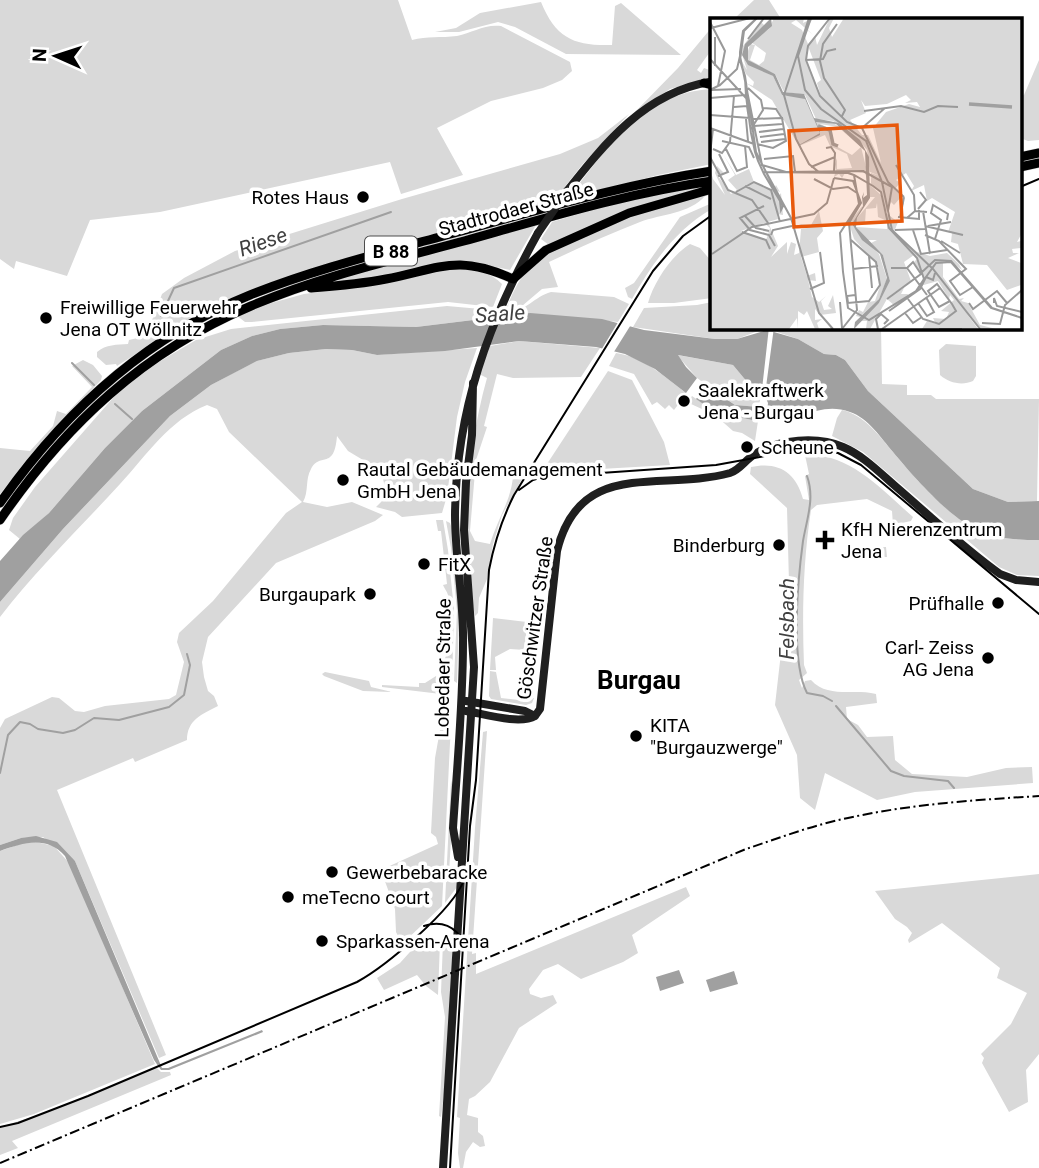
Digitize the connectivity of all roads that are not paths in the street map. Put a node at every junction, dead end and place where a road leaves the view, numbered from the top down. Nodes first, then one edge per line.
1 (709, 83) edge
2 (1039, 153) edge
3 (1021, 157) edge
4 (1039, 163) edge
5 (1021, 167) edge
6 (710, 170) edge
7 (710, 181) edge
8 (710, 190) edge
9 (513, 279) junction
10 (295, 289) junction
11 (473, 383) junction
12 (0, 503) edge
13 (0, 520) edge
14 (1039, 582) edge
15 (461, 701) junction
16 (471, 707) junction
17 (460, 710) junction
18 (461, 871) junction
19 (443, 1168) edge

1 - 9 main road, Lobedaer Straße, bridge
2 - 3 main road
4 - 5 main road
6 - 12 main road, Stadtrodaer Straße / B 88
7 - 10 main road, Stadtrodaer Straße / B 88
8 - 9 main road
9 - 10 main road
9 - 11 main road, Lobedaer Straße
10 - 13 main road, Stadtrodaer Straße / B 88
11 - 15 main road, Lobedaer Straße
11 - 16 main road, Lobedaer Straße
14 - 16 main road, Göschwitzer Straße
15 - 16 main road
15 - 17 main road, Lobedaer Straße
16 - 17 main road
16 - 18 main road, Lobedaer Straße
17 - 18 main road, Lobedaer Straße
18 - 19 main road, Lobedaer Straße

